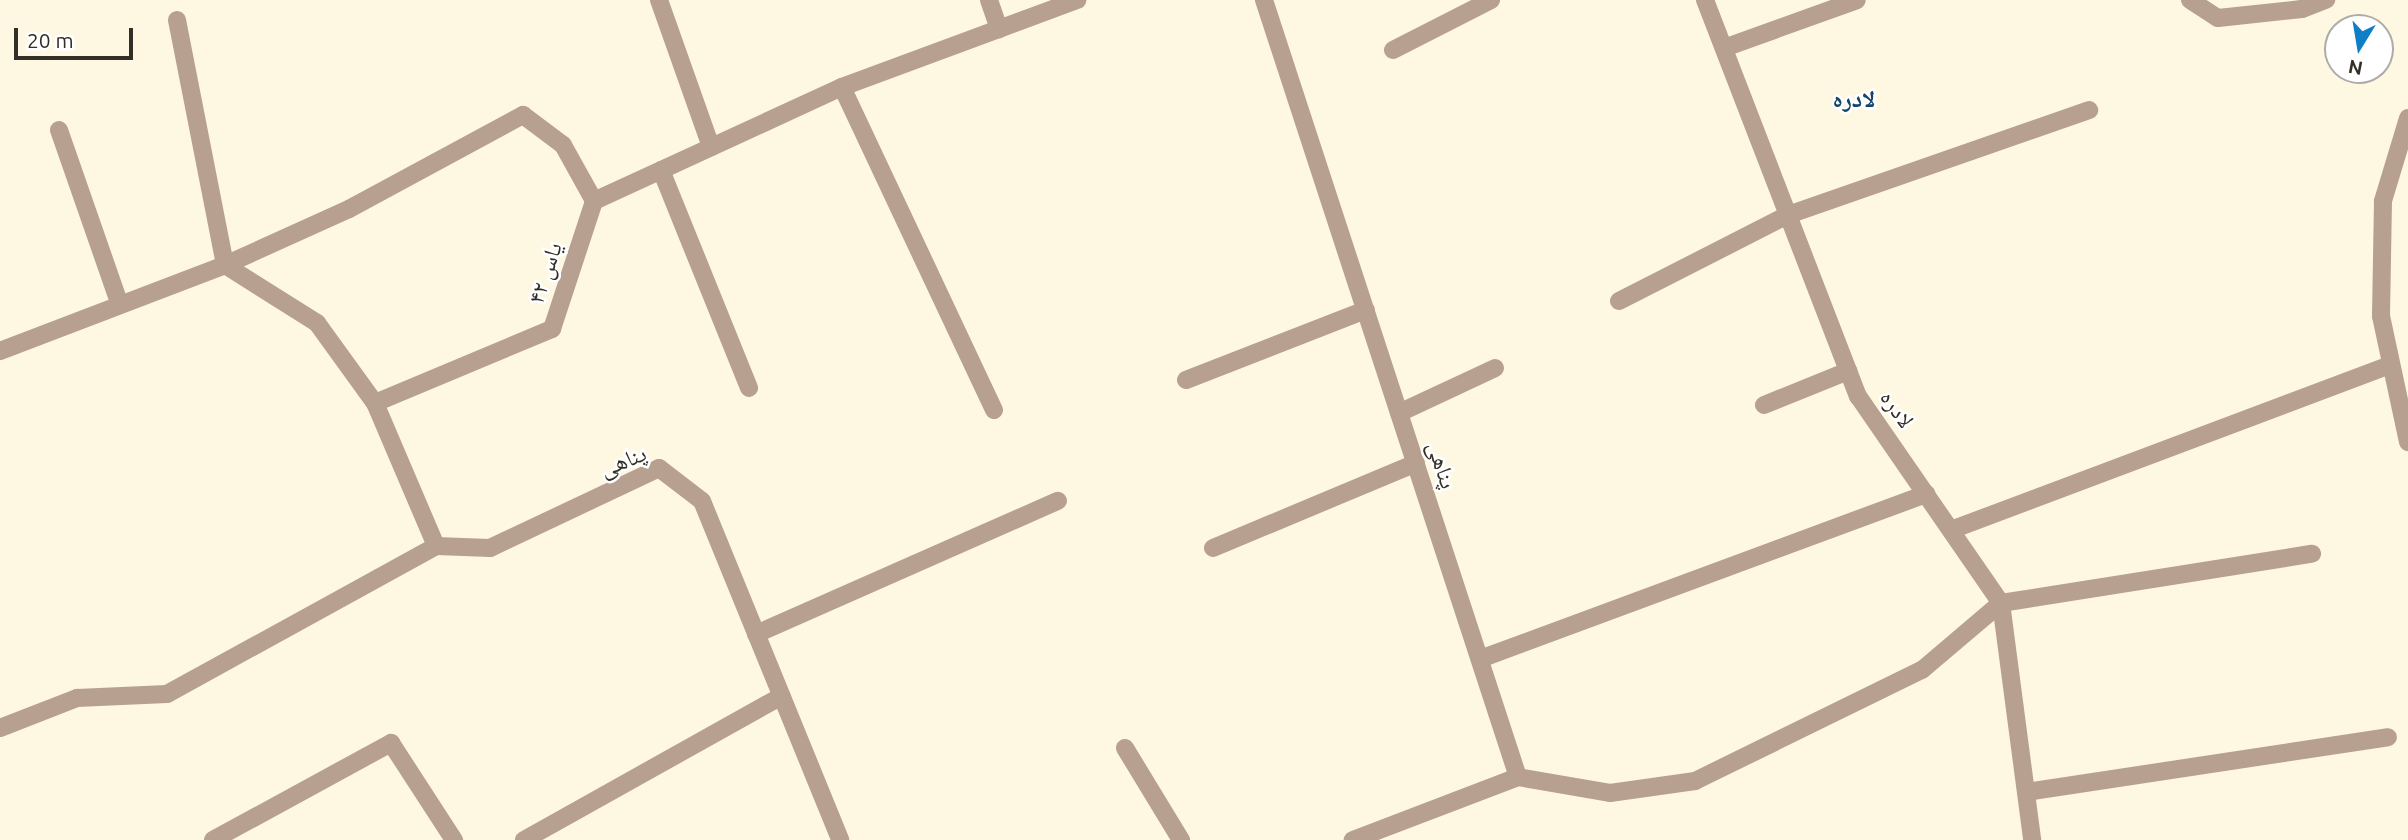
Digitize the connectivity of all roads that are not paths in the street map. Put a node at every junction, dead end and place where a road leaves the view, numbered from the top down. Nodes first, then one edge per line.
1 (659, 0) edge
2 (989, 0) edge
3 (1077, 0) edge
4 (1264, 0) edge
5 (1491, 0) edge
6 (1705, 0) edge
7 (1857, 0) edge
8 (2190, 0) edge
9 (2326, 0) edge
10 (177, 20) dead end
11 (999, 29) junction
12 (1724, 48) junction
13 (1393, 50) dead end
14 (842, 87) junction
15 (2089, 110) dead end
16 (2408, 118) edge
17 (59, 130) dead end
18 (712, 147) junction
19 (661, 170) junction
20 (594, 201) junction
21 (1788, 215) junction
22 (225, 265) junction
23 (1619, 301) dead end
24 (120, 305) junction
25 (1366, 310) junction
26 (0, 351) edge
27 (2391, 365) junction
28 (1495, 368) dead end
29 (1849, 371) junction
30 (1186, 380) dead end
31 (749, 388) dead end
32 (375, 403) junction
33 (1764, 405) dead end
34 (994, 410) dead end
35 (1399, 413) junction
36 (2408, 442) edge
37 (1416, 463) junction
38 (1926, 494) junction
39 (1058, 501) dead end
40 (1951, 530) junction
41 (436, 546) junction
42 (1213, 548) dead end
43 (2312, 554) dead end
44 (2001, 603) junction
45 (756, 634) junction
46 (1480, 659) junction
47 (782, 696) junction
48 (0, 728) edge
49 (2388, 737) dead end
50 (1125, 748) dead end
51 (1518, 777) junction
52 (2026, 792) junction
53 (213, 840) edge
54 (454, 840) edge
55 (524, 840) edge
56 (840, 840) edge
57 (1181, 840) edge
58 (1353, 840) edge
59 (2032, 840) edge

1 - 18 street
2 - 11 street
3 - 11 street
4 - 25 street, پناهی
5 - 13 street
6 - 12 street, لادره
7 - 12 street
8 - 9 street
10 - 22 street
11 - 14 street
12 - 21 street, لادره
14 - 18 street
14 - 34 street
15 - 21 street
16 - 27 street
17 - 24 street
18 - 19 street
19 - 20 street
19 - 31 street
20 - 22 street
20 - 32 street, یاس ۴۲
21 - 23 street
21 - 29 street, لادره
22 - 24 street
22 - 32 street
24 - 26 street
25 - 30 street
25 - 35 street, پناهی
27 - 36 street
27 - 40 street
28 - 35 street
29 - 33 street
29 - 38 street, لادره
32 - 41 street
35 - 37 street, پناهی
37 - 42 street
37 - 46 street, پناهی
38 - 40 street, لادره
38 - 46 street
39 - 45 street
40 - 44 street, لادره
41 - 45 street, پناهی
41 - 48 street
43 - 44 street
44 - 51 street
44 - 52 street, لادره
45 - 47 street, پناهی
46 - 51 street, پناهی
47 - 55 street
47 - 56 street, پناهی
49 - 52 street
50 - 57 street
51 - 58 street
52 - 59 street, لادره
53 - 54 street

